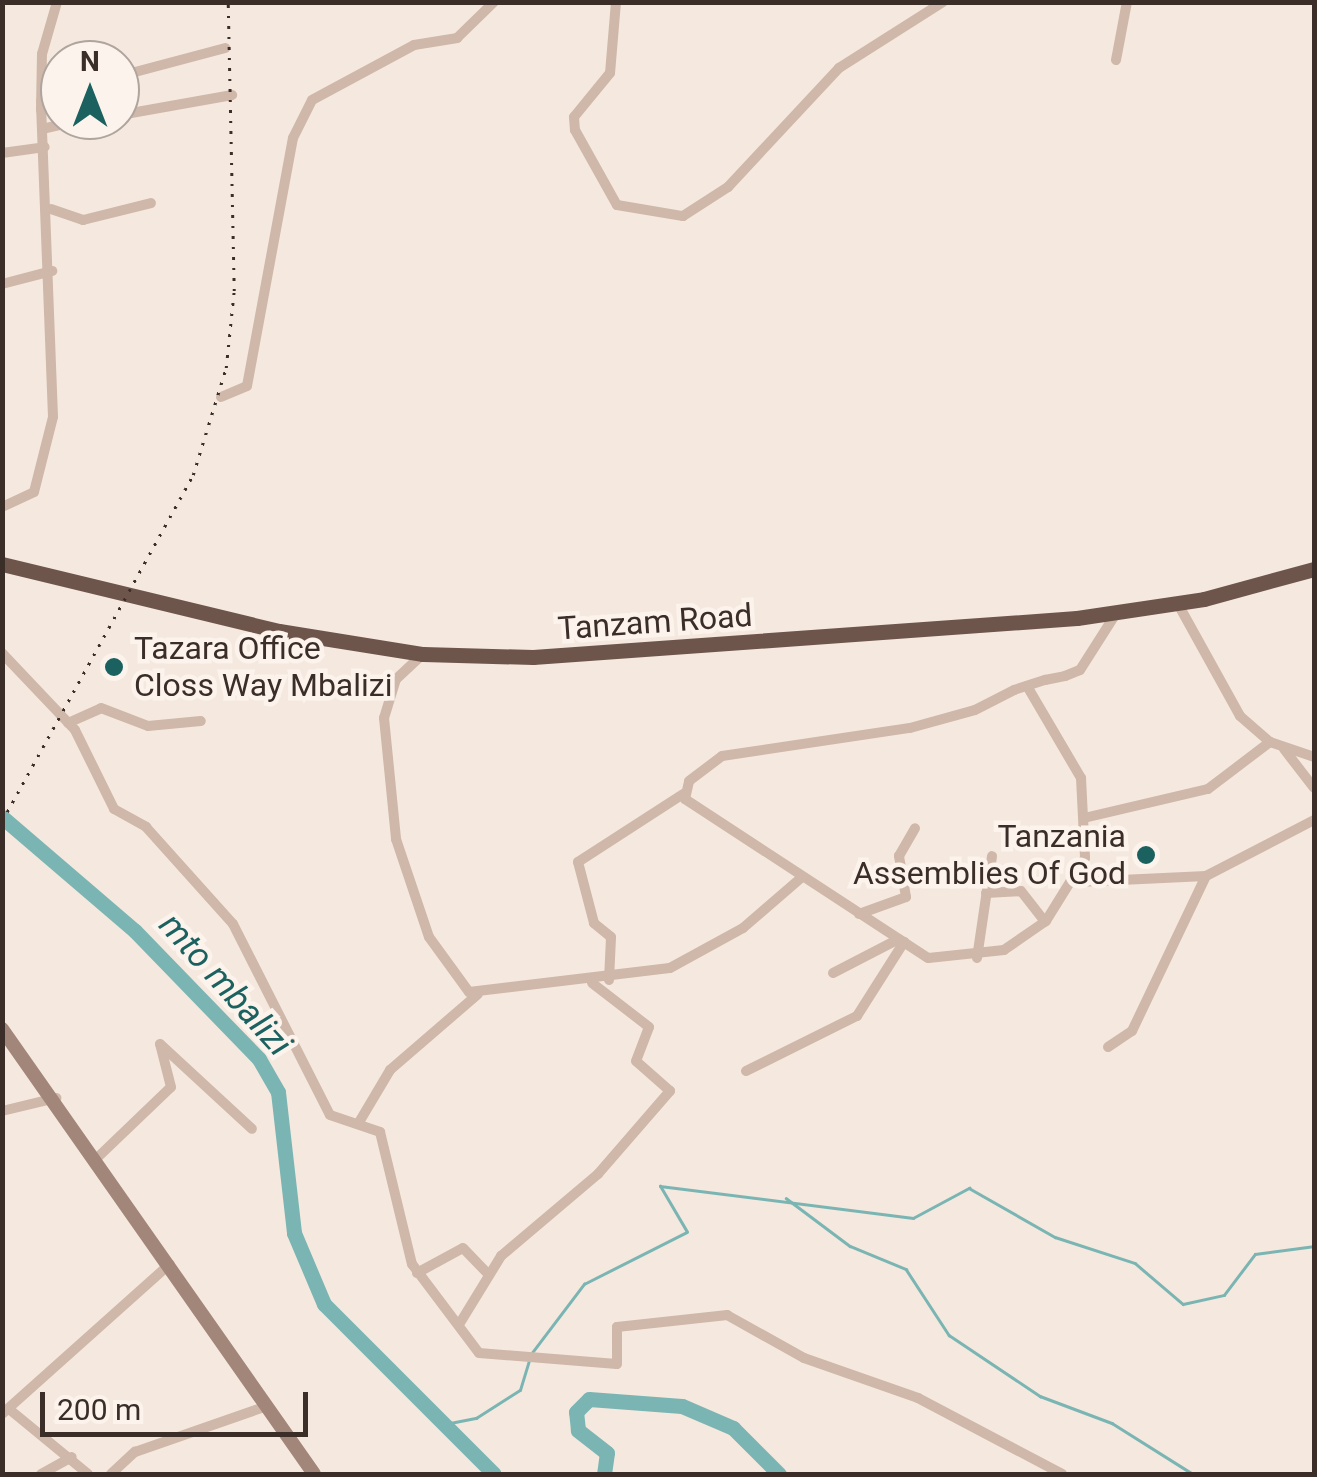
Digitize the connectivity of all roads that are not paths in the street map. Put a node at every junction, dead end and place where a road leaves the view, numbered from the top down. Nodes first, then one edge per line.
1 (57, 2) edge
2 (494, 2) edge
3 (616, 2) edge
4 (944, 2) edge
5 (1127, 2) edge
6 (928, 7) edge
7 (51, 40) edge
8 (226, 48) dead end
9 (1116, 60) dead end
10 (140, 71) edge
11 (232, 95) dead end
12 (140, 111) edge
13 (44, 140) edge
14 (45, 146) junction
15 (2, 152) edge
16 (151, 203) dead end
17 (51, 210) junction
18 (52, 271) junction
19 (2, 284) edge
20 (220, 396) dead end
21 (2, 507) edge
22 (2, 564) edge
23 (1314, 569) edge
24 (1178, 604) junction
25 (1117, 612) junction
26 (2, 653) edge
27 (423, 654) junction
28 (1027, 686) junction
29 (202, 721) dead end
30 (68, 724) junction
31 (1270, 742) junction
32 (1284, 748) junction
33 (1314, 757) edge
34 (1314, 788) edge
35 (684, 794) junction
36 (1084, 818) junction
37 (1314, 820) edge
38 (915, 828) dead end
39 (992, 856) dead end
40 (802, 876) junction
41 (1206, 876) junction
42 (1078, 882) junction
43 (986, 894) junction
44 (858, 914) junction
45 (1045, 922) junction
46 (901, 941) junction
47 (977, 958) junction
48 (833, 973) dead end
49 (609, 980) junction
50 (592, 983) junction
51 (478, 994) junction
52 (2, 1029) edge
53 (1108, 1047) dead end
54 (746, 1071) dead end
55 (56, 1098) junction
56 (2, 1111) edge
57 (358, 1124) junction
58 (252, 1129) dead end
59 (98, 1157) junction
60 (170, 1264) junction
61 (417, 1273) junction
62 (489, 1275) junction
63 (460, 1323) junction
64 (267, 1406) junction
65 (5, 1410) edge
66 (72, 1456) junction
67 (42, 1474) edge
68 (88, 1474) edge
69 (111, 1474) edge
70 (314, 1474) edge
71 (1062, 1474) edge

1 - 7 street
2 - 20 street
3 - 6 street
4 - 6 street
5 - 9 street
8 - 10 street
11 - 12 street
13 - 14 street
14 - 15 street
14 - 17 street
16 - 17 street
17 - 18 street
18 - 19 street
18 - 21 street
22 - 27 highway, Tanzam Road
23 - 24 highway, Tanzam Road
24 - 25 highway, Tanzam Road
24 - 31 street
25 - 27 highway, Tanzam Road
25 - 28 street
26 - 30 street
27 - 51 street
28 - 35 street
28 - 36 street
29 - 30 street
30 - 57 street
31 - 32 street
31 - 36 street
32 - 33 street
32 - 34 street
35 - 40 street
35 - 49 street
36 - 42 street
37 - 41 street
38 - 44 street
39 - 43 street
40 - 44 street
40 - 49 street
41 - 42 street
41 - 53 street
42 - 45 street
43 - 45 street
43 - 47 street
44 - 46 street
45 - 47 street
46 - 47 street
46 - 48 street
46 - 54 street
49 - 50 street
50 - 51 street
50 - 62 street
51 - 57 street
52 - 55 main road
55 - 56 street
55 - 59 main road
57 - 61 street
58 - 59 street
59 - 60 main road
60 - 64 main road
60 - 65 street
61 - 62 street
61 - 63 street
62 - 63 street
63 - 71 street
64 - 69 street
64 - 70 main road
65 - 66 street
66 - 67 street
66 - 68 street

